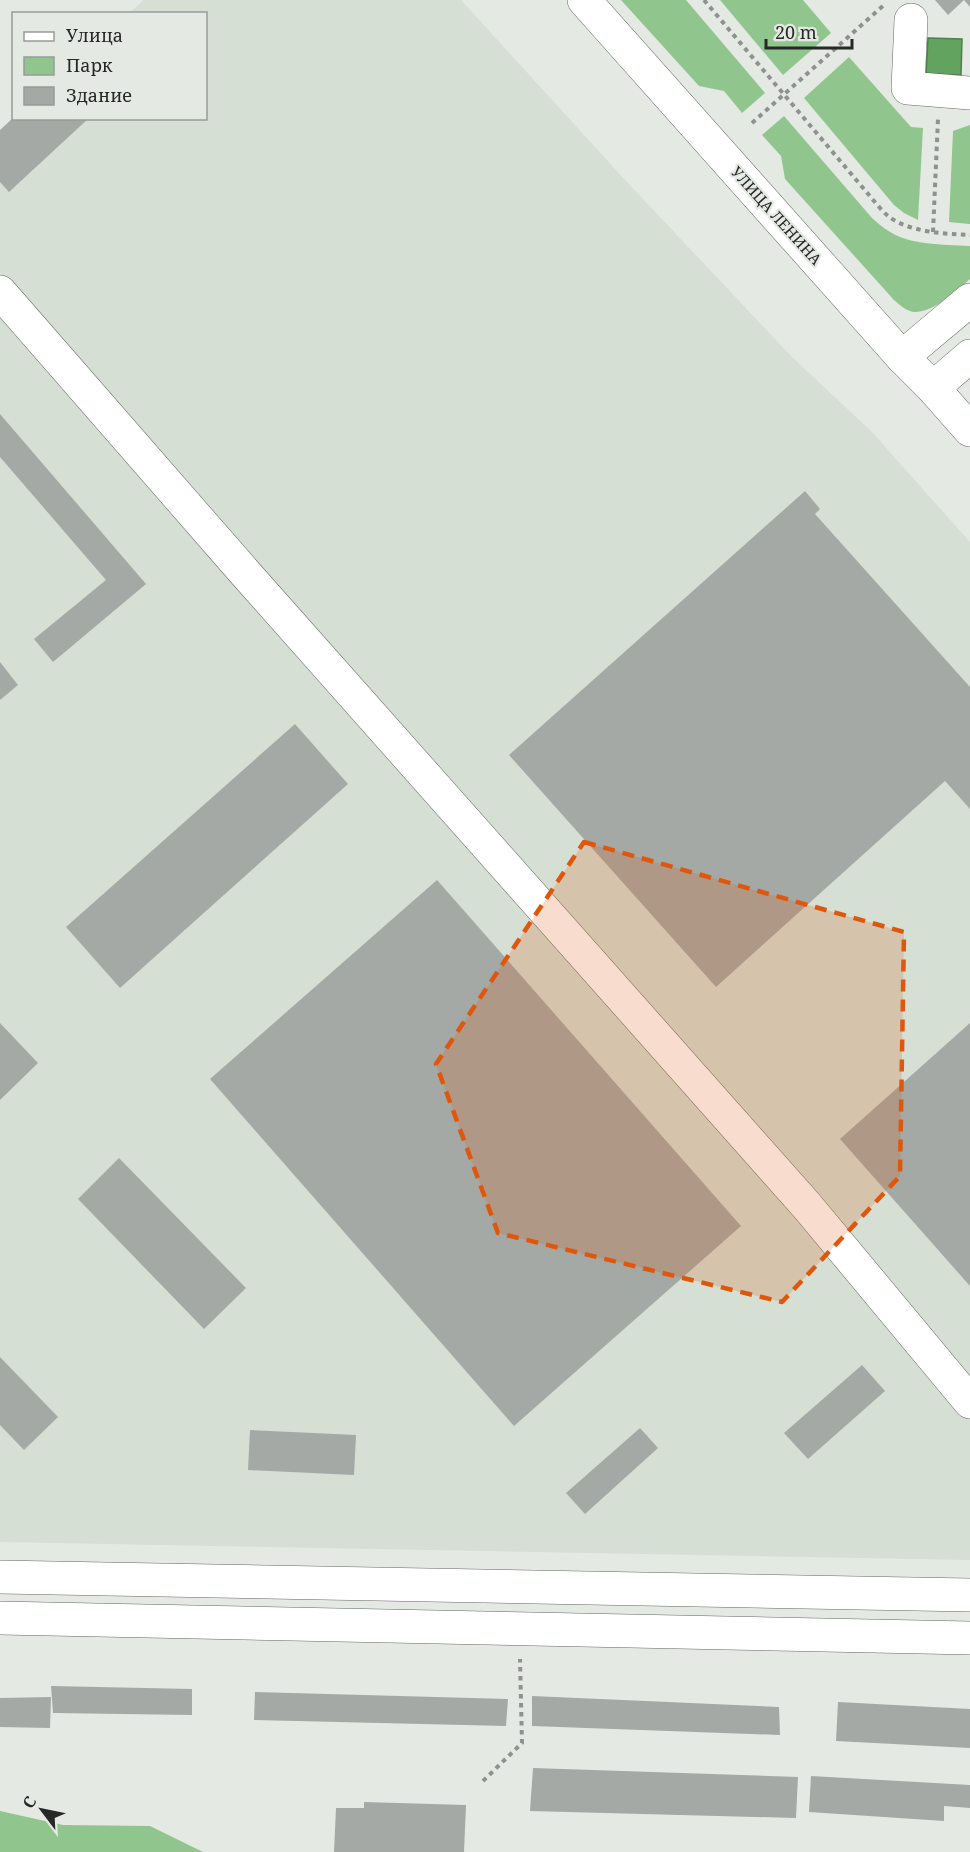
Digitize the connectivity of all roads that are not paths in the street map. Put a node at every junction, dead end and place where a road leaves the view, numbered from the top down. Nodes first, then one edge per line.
1 (584, 0) edge
2 (900, 10) edge
3 (955, 92) edge
4 (0, 292) edge
5 (970, 300) edge
6 (970, 356) edge
7 (902, 357) junction
8 (933, 388) junction
9 (970, 430) edge
10 (970, 1402) edge
11 (0, 1577) edge
12 (970, 1595) edge
13 (0, 1618) edge
14 (970, 1638) edge

1 - 7 street, УЛИЦА ЛЕНИНА
2 - 3 street
4 - 10 street
5 - 7 street
6 - 8 street
7 - 8 street, УЛИЦА ЛЕНИНА
8 - 9 street, УЛИЦА ЛЕНИНА
11 - 12 street
13 - 14 street

